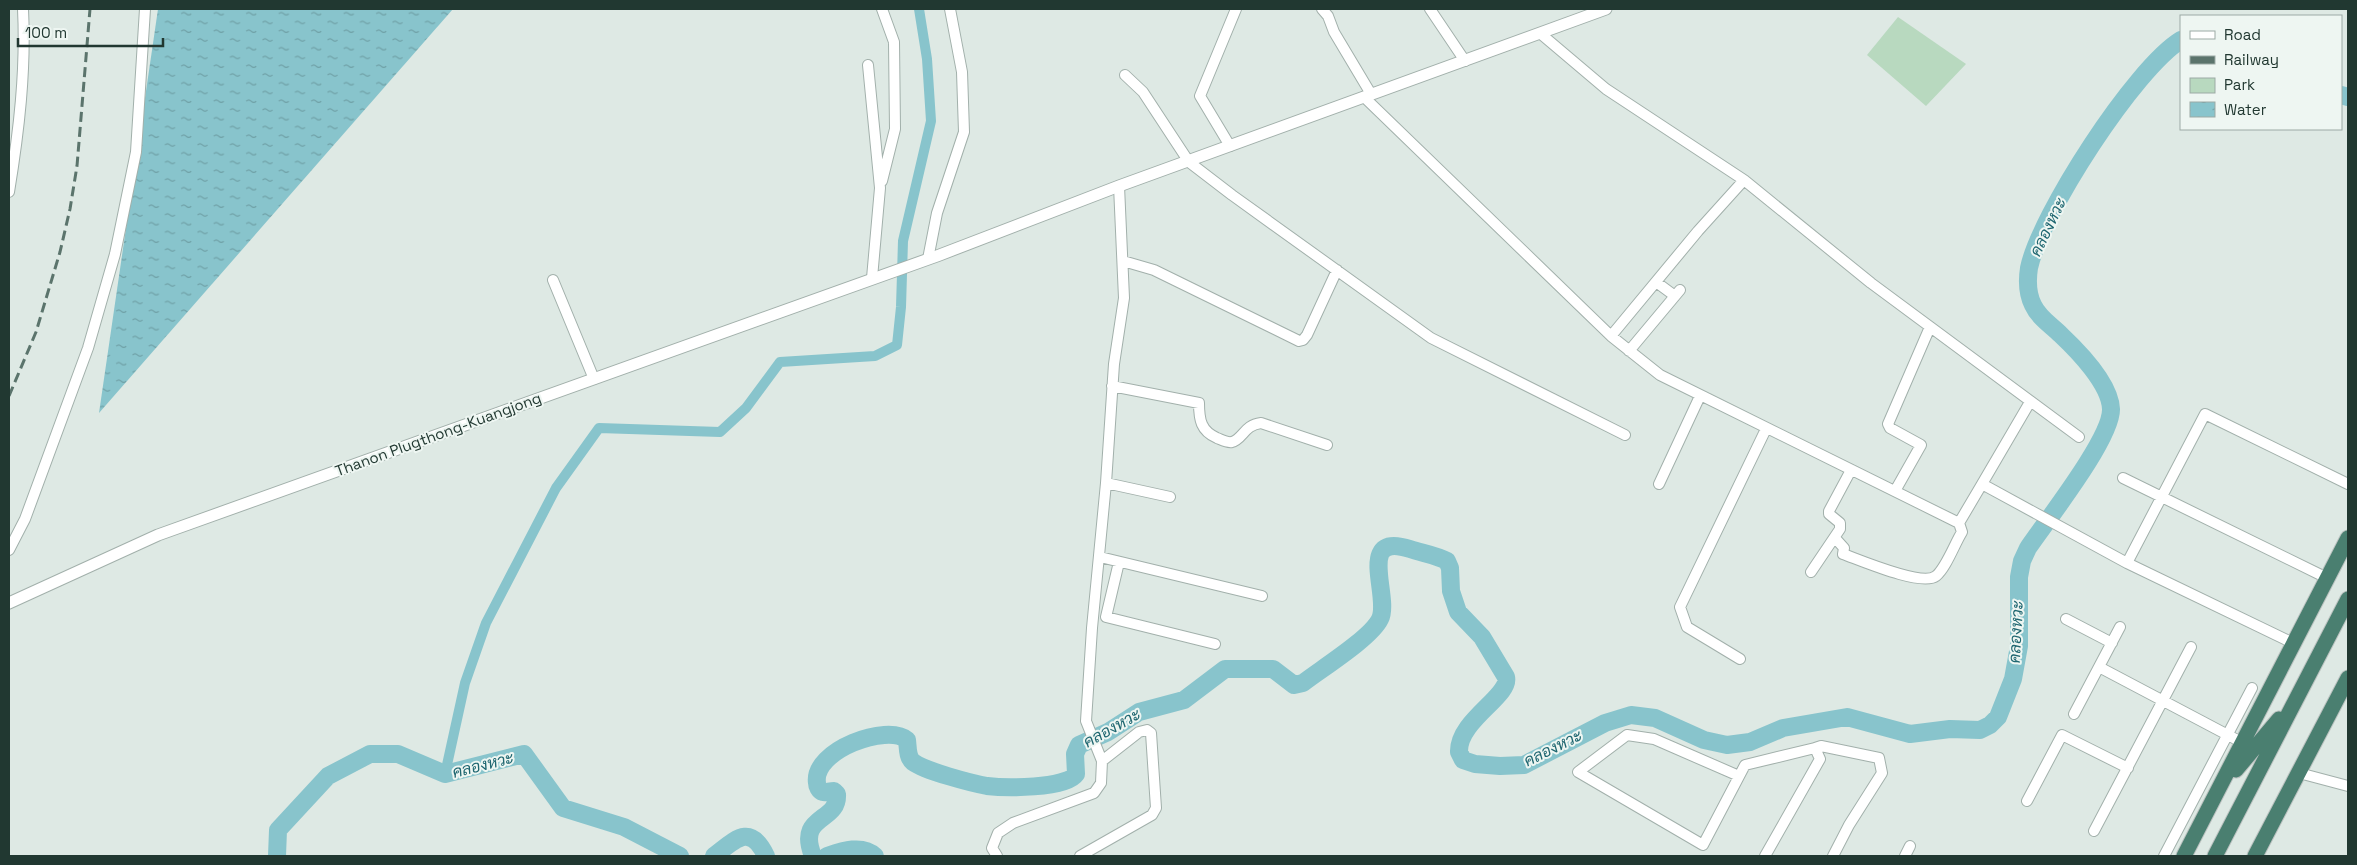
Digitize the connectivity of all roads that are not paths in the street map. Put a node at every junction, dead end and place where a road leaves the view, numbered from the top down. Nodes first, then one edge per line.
1 (23, 9) edge
2 (145, 9) edge
3 (882, 9) edge
4 (950, 9) edge
5 (1236, 9) edge
6 (1322, 9) edge
7 (1430, 9) edge
8 (1602, 10) edge
9 (1541, 34) junction
10 (1465, 61) junction
11 (868, 65) dead end
12 (1125, 75) dead end
13 (1368, 95) junction
14 (1230, 146) junction
15 (1189, 162) junction
16 (1744, 180) junction
17 (1119, 186) junction
18 (880, 188) junction
19 (9, 192) edge
20 (928, 259) junction
21 (1123, 262) junction
22 (1337, 270) junction
23 (872, 278) junction
24 (553, 280) dead end
25 (1656, 282) junction
26 (1930, 327) junction
27 (1611, 336) junction
28 (1629, 351) junction
29 (594, 378) junction
30 (1112, 386) junction
31 (1700, 396) junction
32 (2030, 402) junction
33 (1766, 429) junction
34 (1625, 435) dead end
35 (2079, 436) dead end
36 (1327, 445) dead end
37 (1851, 470) junction
38 (2123, 478) dead end
39 (1106, 483) junction
40 (1659, 484) dead end
41 (1982, 484) junction
42 (2348, 484) edge
43 (1895, 491) junction
44 (1170, 497) dead end
45 (2160, 498) junction
46 (1960, 524) junction
47 (1835, 538) junction
48 (2348, 538) edge
49 (9, 550) edge
50 (1100, 557) junction
51 (1119, 562) junction
52 (2127, 563) junction
53 (1811, 572) dead end
54 (2327, 578) junction
55 (1262, 596) dead end
56 (2348, 599) edge
57 (9, 603) edge
58 (2066, 620) dead end
59 (2120, 627) dead end
60 (2112, 643) junction
61 (2294, 643) junction
62 (1215, 644) dead end
63 (2191, 647) dead end
64 (1740, 659) dead end
65 (2099, 667) junction
66 (2348, 678) edge
67 (2252, 688) dead end
68 (2297, 698) junction
69 (2163, 702) junction
70 (2074, 714) dead end
71 (2228, 735) junction
72 (2243, 743) junction
73 (1815, 748) junction
74 (1101, 759) junction
75 (2128, 768) junction
76 (2299, 773) junction
77 (1739, 776) junction
78 (2348, 786) edge
79 (2220, 788) junction
80 (2027, 801) dead end
81 (2094, 831) dead end
82 (1910, 846) dead end
83 (997, 856) edge
84 (1080, 856) edge
85 (1765, 856) edge
86 (1833, 856) edge
87 (1905, 856) edge
88 (2164, 856) edge
89 (2184, 856) edge
90 (2215, 856) edge
91 (2255, 856) edge

1 - 19 street
2 - 49 street
3 - 18 street
4 - 20 street
5 - 14 street
6 - 13 street
7 - 10 street
8 - 9 street, Thanon Plugthong-Kuangjong
9 - 10 street, Thanon Plugthong-Kuangjong
9 - 16 street
10 - 13 street, Thanon Plugthong-Kuangjong
11 - 18 street
12 - 15 street
13 - 14 street, Thanon Plugthong-Kuangjong
13 - 27 street
14 - 15 street, Thanon Plugthong-Kuangjong
15 - 17 street, Thanon Plugthong-Kuangjong
15 - 22 street
16 - 25 street
16 - 26 street
17 - 20 street, Thanon Plugthong-Kuangjong
17 - 21 street
18 - 23 street
20 - 23 street, Thanon Plugthong-Kuangjong
21 - 22 street
21 - 30 street
22 - 34 street
23 - 29 street, Thanon Plugthong-Kuangjong
24 - 29 street
25 - 27 street
25 - 28 street
26 - 32 street
26 - 43 street
27 - 28 street
28 - 31 street
29 - 57 street, Thanon Plugthong-Kuangjong
30 - 36 street
30 - 39 street
31 - 33 street
31 - 40 street
32 - 35 street
32 - 41 street
33 - 37 street
33 - 64 street
37 - 43 street
37 - 47 street
38 - 45 street
39 - 44 street
39 - 50 street
41 - 46 street
41 - 52 street
42 - 45 street
43 - 46 street
45 - 52 street
45 - 54 street
46 - 47 street
47 - 53 street
48 - 54 highway
50 - 51 street
50 - 74 street
51 - 55 street
51 - 62 street
52 - 61 street
54 - 61 highway
56 - 68 highway
58 - 60 street
59 - 60 street
60 - 65 street
61 - 72 highway
63 - 69 street
65 - 69 street
65 - 70 street
66 - 76 highway
67 - 71 street
68 - 79 highway
68 - 90 highway
69 - 71 street
69 - 75 street
71 - 72 street
71 - 88 street
72 - 79 highway
73 - 77 street
73 - 85 street
73 - 86 street
74 - 83 street
74 - 84 street
75 - 80 street
75 - 81 street
76 - 78 street
76 - 91 highway
77 - 77 street
79 - 89 highway
82 - 87 street

